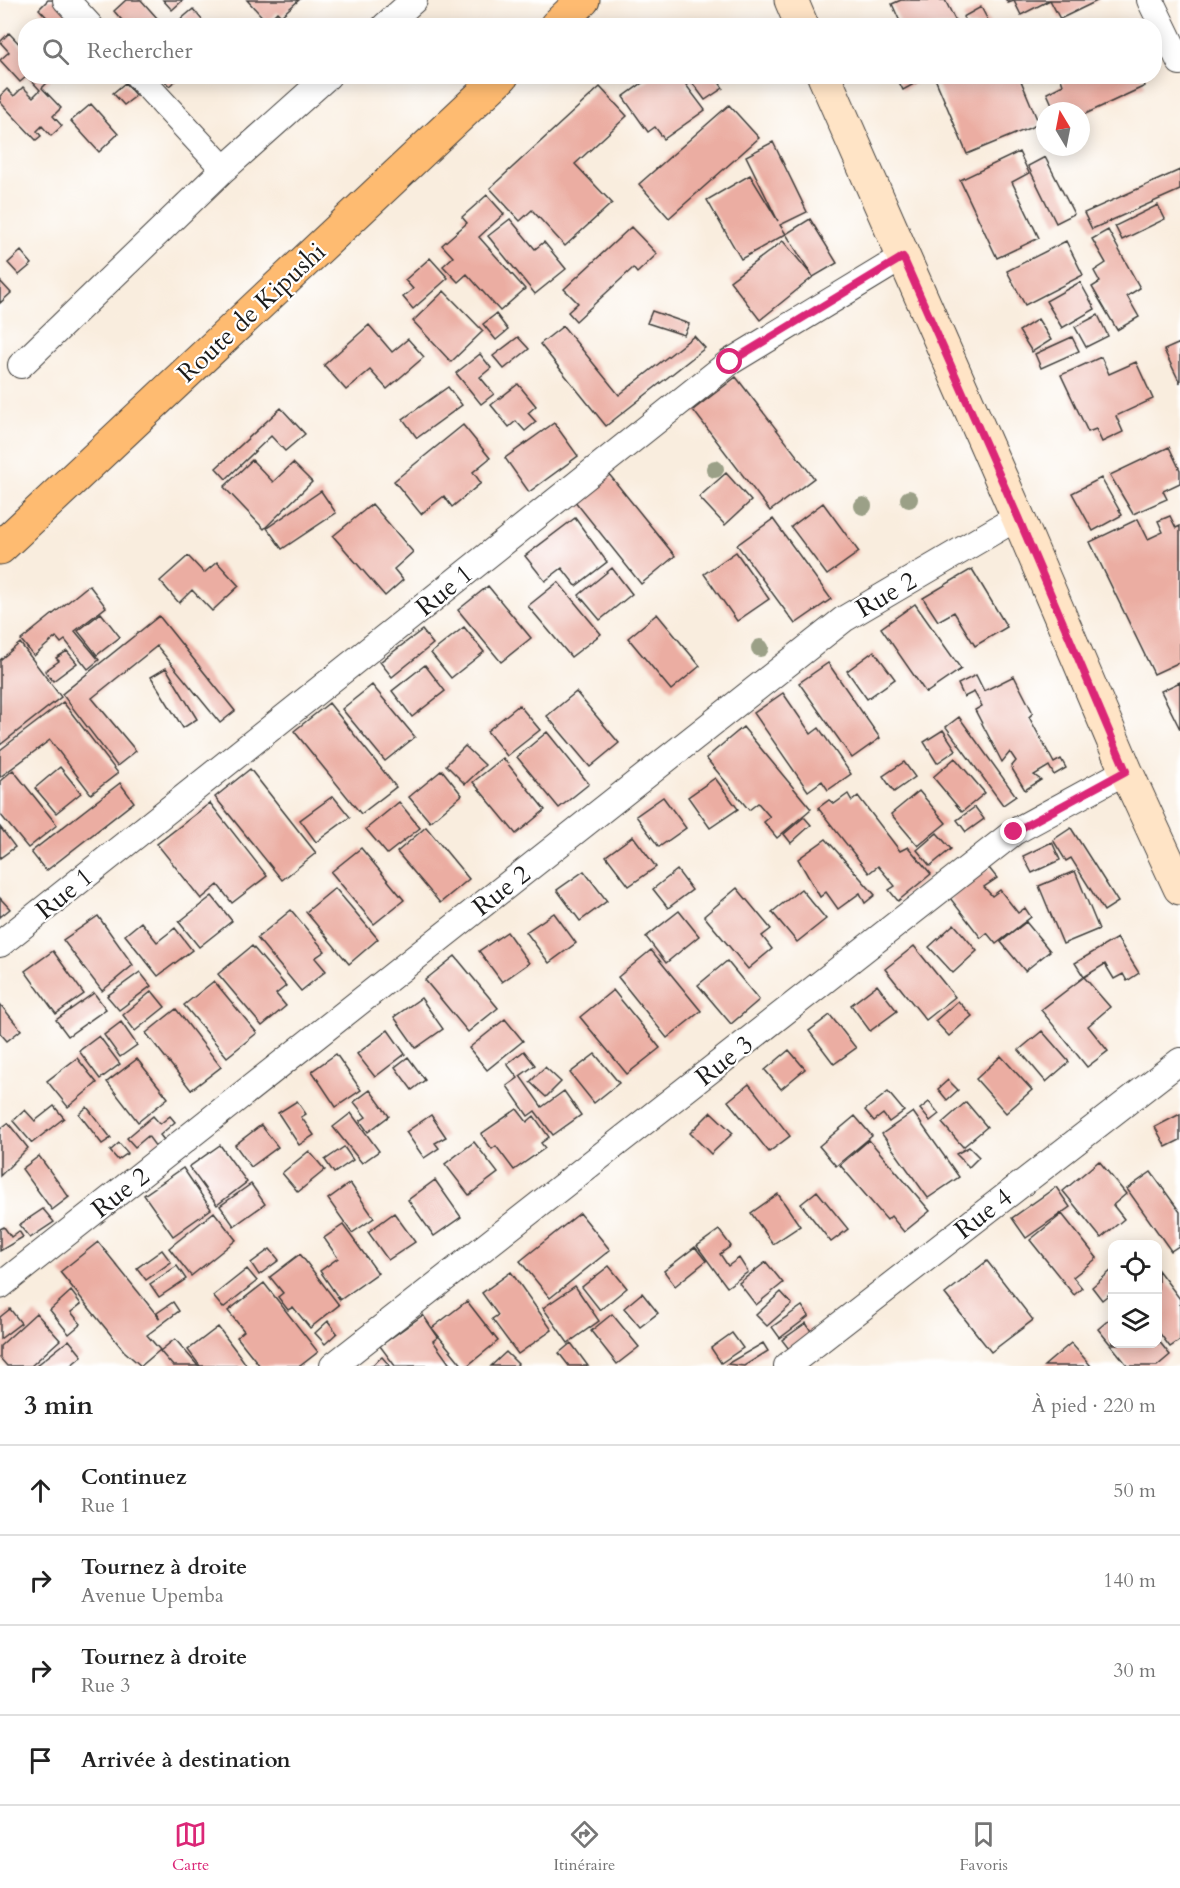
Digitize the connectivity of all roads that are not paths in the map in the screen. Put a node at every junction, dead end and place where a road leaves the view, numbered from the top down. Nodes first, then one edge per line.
1 (66, 0) edge
2 (414, 0) edge
3 (583, 0) edge
4 (791, 0) edge
5 (1150, 0) edge
6 (83, 18) edge
7 (394, 18) edge
8 (564, 18) edge
9 (799, 18) edge
10 (1159, 18) edge
11 (1162, 25) edge
12 (1180, 62) edge
13 (145, 84) edge
14 (319, 84) edge
15 (493, 84) edge
16 (827, 84) edge
17 (224, 170) junction
18 (903, 257) junction
19 (21, 365) dead end
20 (1018, 517) junction
21 (0, 548) edge
22 (1126, 771) junction
23 (1180, 888) edge
24 (0, 944) edge
25 (1180, 1061) edge
26 (0, 1286) edge
27 (333, 1366) edge
28 (787, 1366) edge

1 - 6 street
2 - 7 street
3 - 8 highway
4 - 9 street
5 - 10 street
11 - 12 street
13 - 17 street
14 - 17 street
15 - 21 highway, Route de Kipushi
16 - 18 street
17 - 19 street
18 - 20 street
18 - 24 street, Rue 1
20 - 22 street
20 - 26 street, Rue 2
22 - 23 street
22 - 27 street, Rue 3
25 - 28 street, Rue 4

